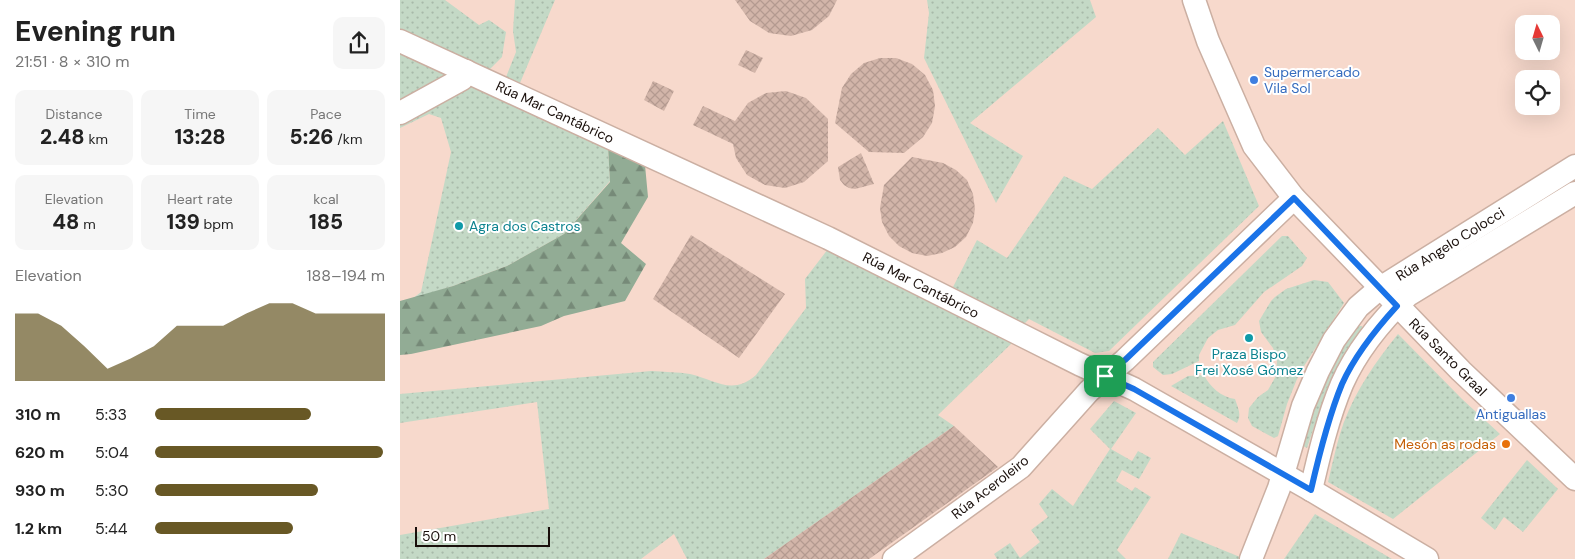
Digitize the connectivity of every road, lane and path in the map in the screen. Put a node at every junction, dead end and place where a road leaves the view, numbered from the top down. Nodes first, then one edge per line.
1 (1194, 0) edge
2 (400, 41) edge
3 (466, 71) junction
4 (400, 113) edge
5 (1575, 166) edge
6 (1575, 193) edge
7 (1294, 198) junction
8 (1380, 288) junction
9 (1397, 306) junction
10 (1105, 376) junction
11 (1283, 475) junction
12 (1575, 479) edge
13 (1311, 490) junction
14 (894, 559) edge
15 (1251, 559) edge
16 (1427, 559) edge

1 - 7 street, Rúa Santo Graal
2 - 3 street, Rúa Mar Cantábrico
3 - 4 street
3 - 10 street, Rúa Mar Cantábrico
5 - 8 street, Rúa Angelo Colocci
6 - 9 street, Rúa Angelo Colocci
7 - 8 street, Rúa Santo Graal
7 - 10 street, Rúa Aceroleiro
8 - 9 street, Rúa Santo Graal
8 - 11 street, Rúa Angelo Colocci
9 - 12 street, Rúa Santo Graal
9 - 13 street, Rúa Angelo Colocci
10 - 11 street, Rúa Mar Cantábrico
10 - 14 street, Rúa Aceroleiro
11 - 13 street, Rúa Mar Cantábrico
11 - 15 street, Rúa Angelo Colocci
13 - 16 street, Rúa Mar Cantábrico

